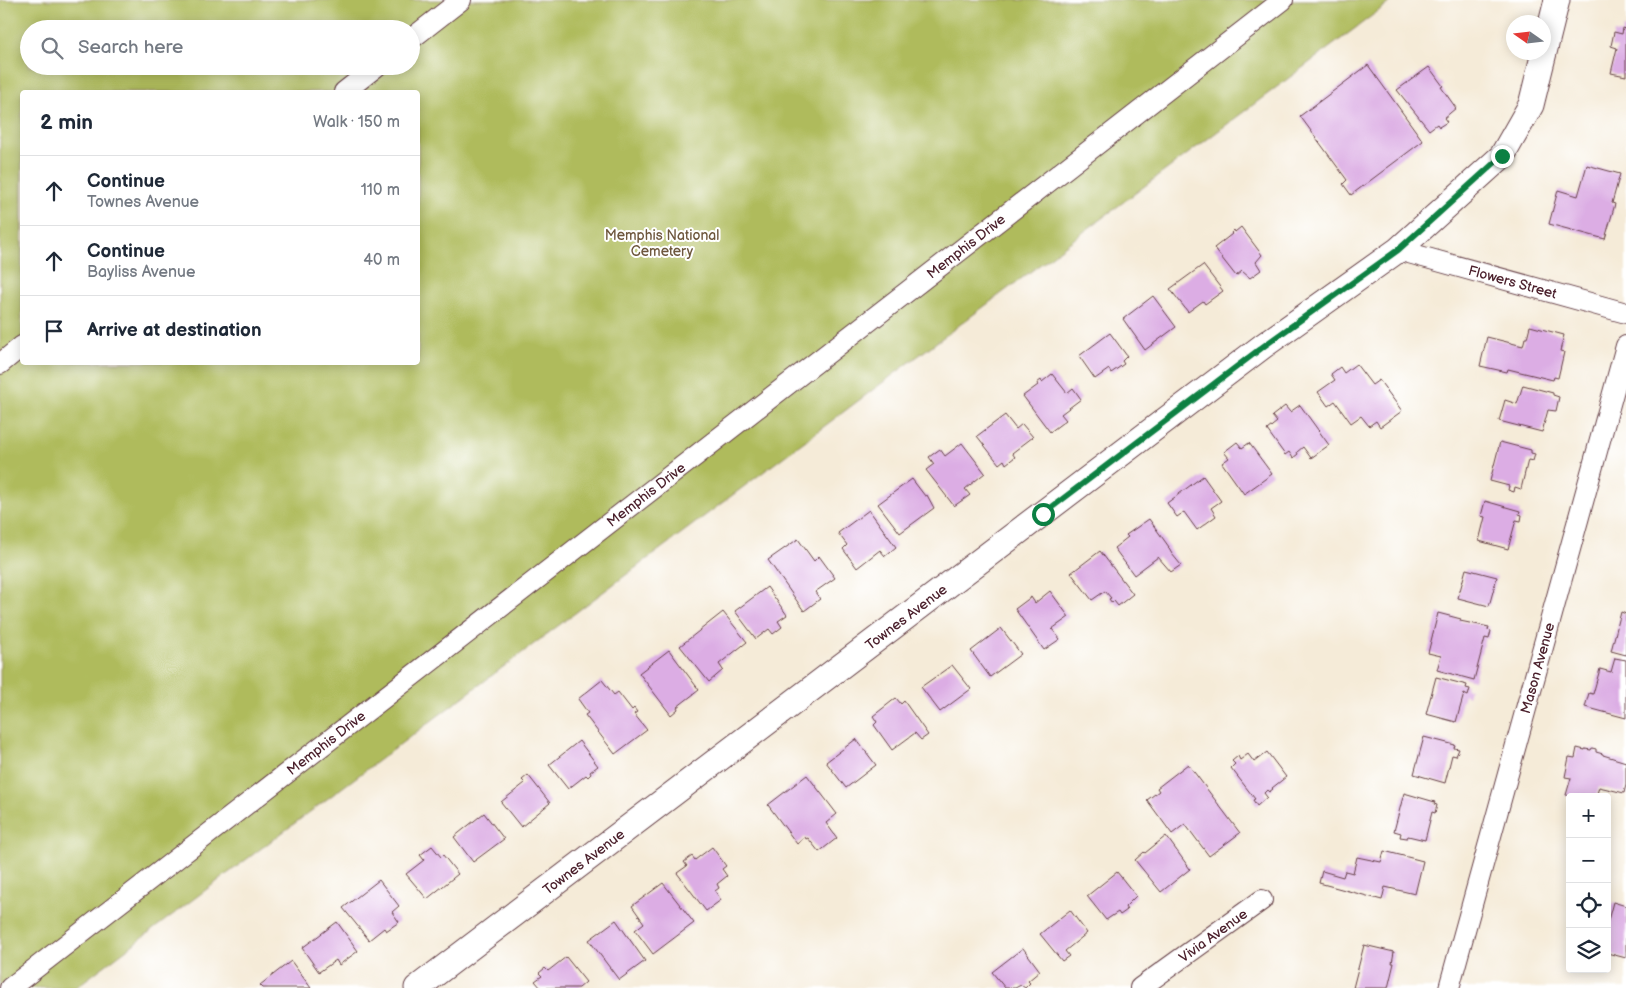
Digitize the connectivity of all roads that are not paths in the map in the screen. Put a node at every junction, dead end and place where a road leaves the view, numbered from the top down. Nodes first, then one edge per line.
1 (461, 0) edge
2 (1283, 0) edge
3 (1557, 0) edge
4 (420, 32) edge
5 (366, 75) edge
6 (347, 90) edge
7 (1398, 250) junction
8 (1626, 313) edge
9 (1626, 346) edge
10 (20, 348) edge
11 (0, 364) edge
12 (1262, 900) dead end
13 (427, 985) edge
14 (10, 988) edge
15 (1140, 988) edge
16 (1449, 988) edge

1 - 4 street
2 - 14 street, Memphis Drive
3 - 7 street, Townes Avenue
5 - 6 street
7 - 8 street, Flowers Street
7 - 13 street, Townes Avenue
9 - 16 street, Mason Avenue
10 - 11 street
12 - 15 street, Vivia Avenue

